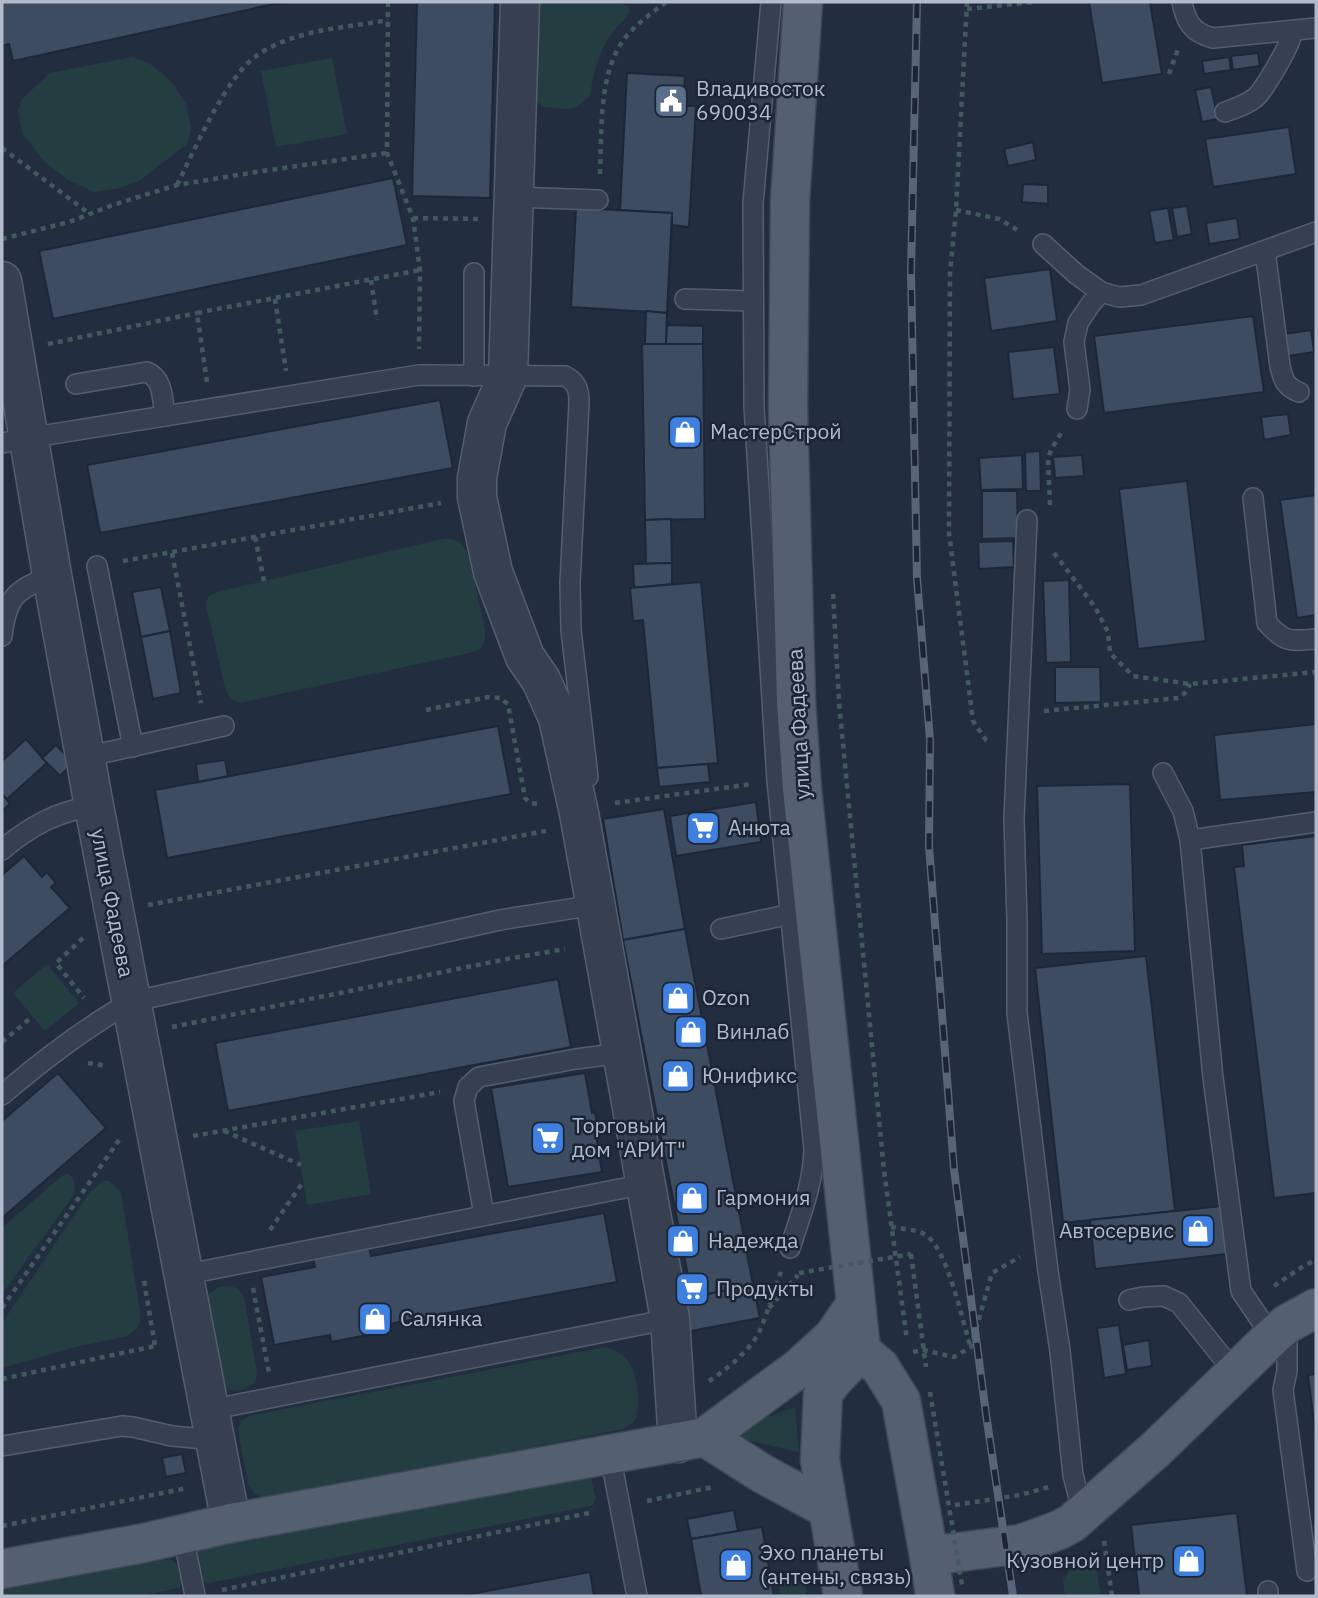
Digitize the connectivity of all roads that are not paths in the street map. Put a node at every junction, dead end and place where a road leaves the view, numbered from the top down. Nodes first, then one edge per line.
1 (520, 2) edge
2 (771, 2) edge
3 (803, 2) edge
4 (1182, 2) edge
5 (1316, 28) edge
6 (1292, 32) junction
7 (1225, 112) dead end
8 (598, 200) road end
9 (513, 208) junction
10 (1316, 232) edge
11 (1043, 244) road end
12 (1265, 251) junction
13 (474, 273) dead end
14 (2, 281) edge
15 (1101, 292) junction
16 (685, 299) dead end
17 (753, 301) junction
18 (491, 376) junction
19 (76, 384) dead end
20 (1299, 392) dead end
21 (1077, 409) road end
22 (165, 416) junction
23 (15, 440) edge
24 (1253, 498) dead end
25 (1027, 520) dead end
26 (97, 566) road end
27 (52, 575) junction
28 (2, 636) edge
29 (1316, 639) edge
30 (215, 728) road end
31 (133, 747) junction
32 (85, 757) junction
33 (1163, 773) dead end
34 (94, 806) junction
35 (582, 813) junction
36 (1316, 822) edge
37 (1190, 840) junction
38 (2, 850) edge
39 (595, 905) junction
40 (791, 914) junction
41 (722, 929) dead end
42 (128, 1031) junction
43 (622, 1053) junction
44 (2, 1095) edge
45 (645, 1184) junction
46 (484, 1215) junction
47 (790, 1248) road end
48 (183, 1275) junction
49 (1129, 1300) dead end
50 (855, 1305) junction
51 (670, 1320) junction
52 (1292, 1323) edge
53 (861, 1351) junction
54 (1235, 1373) junction
55 (212, 1425) junction
56 (692, 1440) junction
57 (2, 1446) edge
58 (610, 1454) junction
59 (828, 1509) junction
60 (231, 1523) junction
61 (1093, 1526) junction
62 (183, 1535) junction
63 (929, 1556) junction
64 (2, 1569) edge
65 (1307, 1571) dead end
66 (948, 1591) edge
67 (195, 1596) edge
68 (637, 1596) edge
69 (843, 1596) edge

1 - 9 street
2 - 17 lane
3 - 50 main road, улица Фадеева
4 - 6 lane
5 - 6 lane
6 - 7 lane
8 - 9 lane
9 - 18 street
10 - 12 lane
11 - 15 lane
12 - 15 lane
12 - 20 lane
13 - 18 lane
14 - 23 street, улица Фадеева
15 - 21 lane
16 - 17 lane
17 - 40 lane
18 - 22 lane
18 - 35 street
18 - 35 lane
19 - 22 lane
22 - 23 lane
23 - 27 street, улица Фадеева
24 - 29 lane
25 - 61 lane
26 - 31 lane
27 - 28 lane
27 - 32 street, улица Фадеева
30 - 31 lane
31 - 32 lane
32 - 34 street, улица Фадеева
33 - 37 lane
34 - 38 lane
34 - 42 street, улица Фадеева
35 - 39 street
36 - 37 lane
37 - 52 lane
39 - 42 lane
39 - 43 street
40 - 41 lane
40 - 47 lane
42 - 44 lane
42 - 48 street, улица Фадеева
43 - 45 street
43 - 46 lane
45 - 46 lane
45 - 51 street
46 - 48 lane
48 - 55 street, улица Фадеева
49 - 54 lane
50 - 53 main road, улица Фадеева
50 - 56 main road
51 - 55 lane
51 - 56 street
52 - 54 main road
52 - 65 lane
53 - 59 main road
53 - 63 main road
54 - 61 main road
55 - 57 lane
55 - 60 street, улица Фадеева
56 - 58 main road
56 - 59 main road
58 - 60 main road
58 - 68 lane
59 - 69 main road
60 - 62 main road
61 - 63 main road
62 - 64 main road
62 - 67 lane
63 - 66 main road

